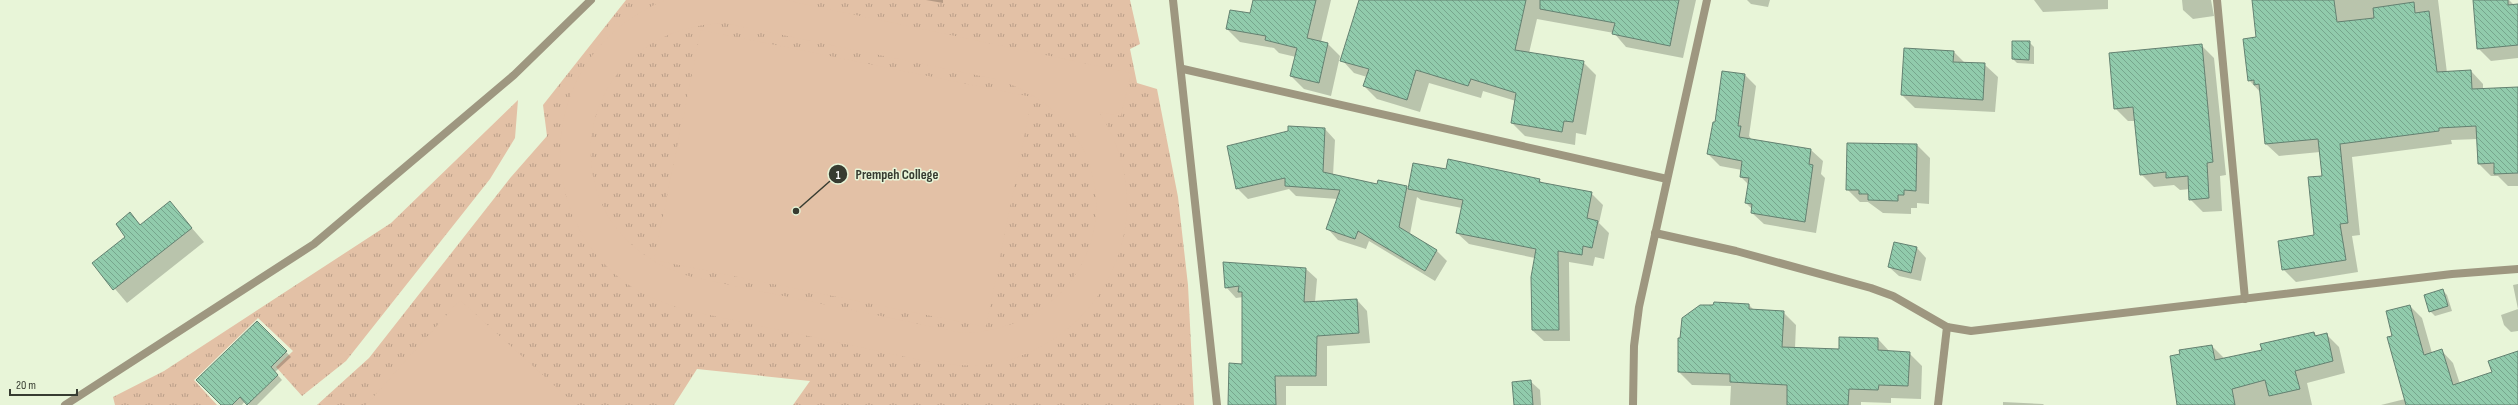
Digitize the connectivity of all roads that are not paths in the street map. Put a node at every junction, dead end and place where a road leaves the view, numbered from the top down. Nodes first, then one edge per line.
1 (592, 0) edge
2 (1173, 0) edge
3 (1707, 0) edge
4 (2217, 0) edge
5 (1183, 69) junction
6 (1667, 179) junction
7 (1655, 233) junction
8 (2518, 269) edge
9 (2245, 299) junction
10 (1947, 326) junction
11 (65, 405) edge
12 (1217, 405) edge
13 (1633, 405) edge
14 (1938, 405) edge

1 - 11 street
2 - 5 street
3 - 6 street
4 - 9 street
5 - 6 street
5 - 12 street
6 - 7 street
7 - 10 street
7 - 13 street
8 - 9 street
9 - 10 street
10 - 14 street

